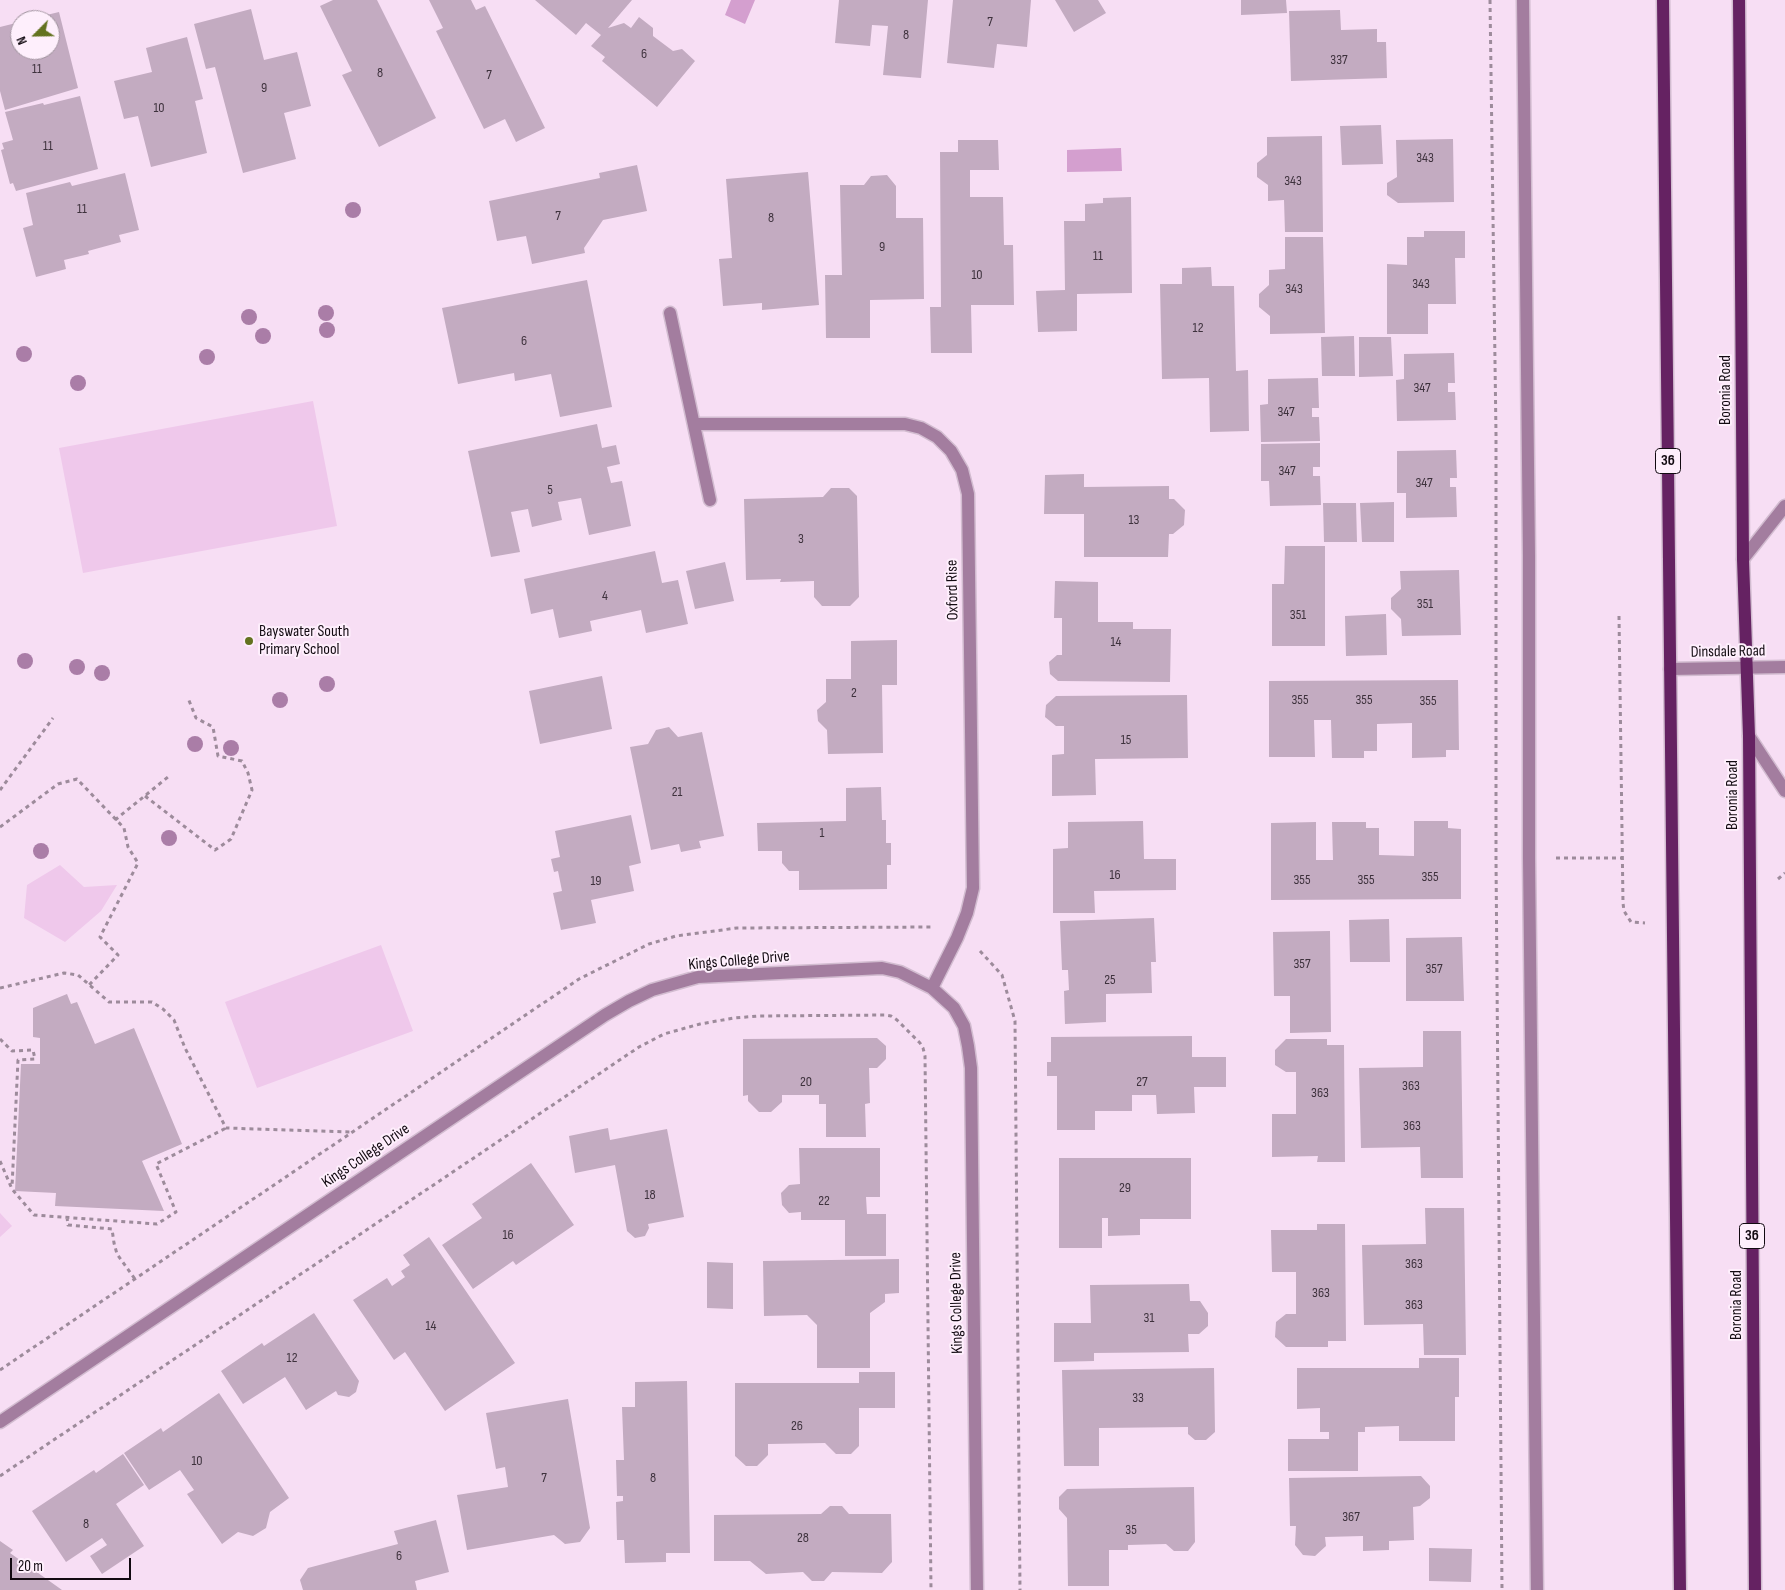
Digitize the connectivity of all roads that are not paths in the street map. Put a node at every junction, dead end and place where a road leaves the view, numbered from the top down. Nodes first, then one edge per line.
1 (1523, 0) edge
2 (1663, 0) edge
3 (1739, 0) edge
4 (670, 313) dead end
5 (695, 424) junction
6 (710, 500) dead end
7 (1785, 506) edge
8 (1743, 559) junction
9 (1785, 667) edge
10 (1670, 668) junction
11 (1746, 668) junction
12 (1749, 736) junction
13 (1785, 791) edge
14 (932, 988) junction
15 (0, 1422) edge
16 (977, 1590) edge
17 (1537, 1590) edge
18 (1680, 1590) edge
19 (1756, 1590) edge

1 - 17 street
2 - 10 main road, 36
3 - 8 main road, Boronia Road / 36
4 - 5 street
5 - 6 street
5 - 14 street, Oxford Rise
7 - 8 street
8 - 11 main road, Boronia Road / 36
9 - 11 street, Dinsdale Road
10 - 11 street, Dinsdale Road
10 - 18 main road, 36
11 - 12 main road, Boronia Road / 36
12 - 13 street
12 - 19 main road, Boronia Road / 36
14 - 15 street, Kings College Drive
14 - 16 street, Kings College Drive

